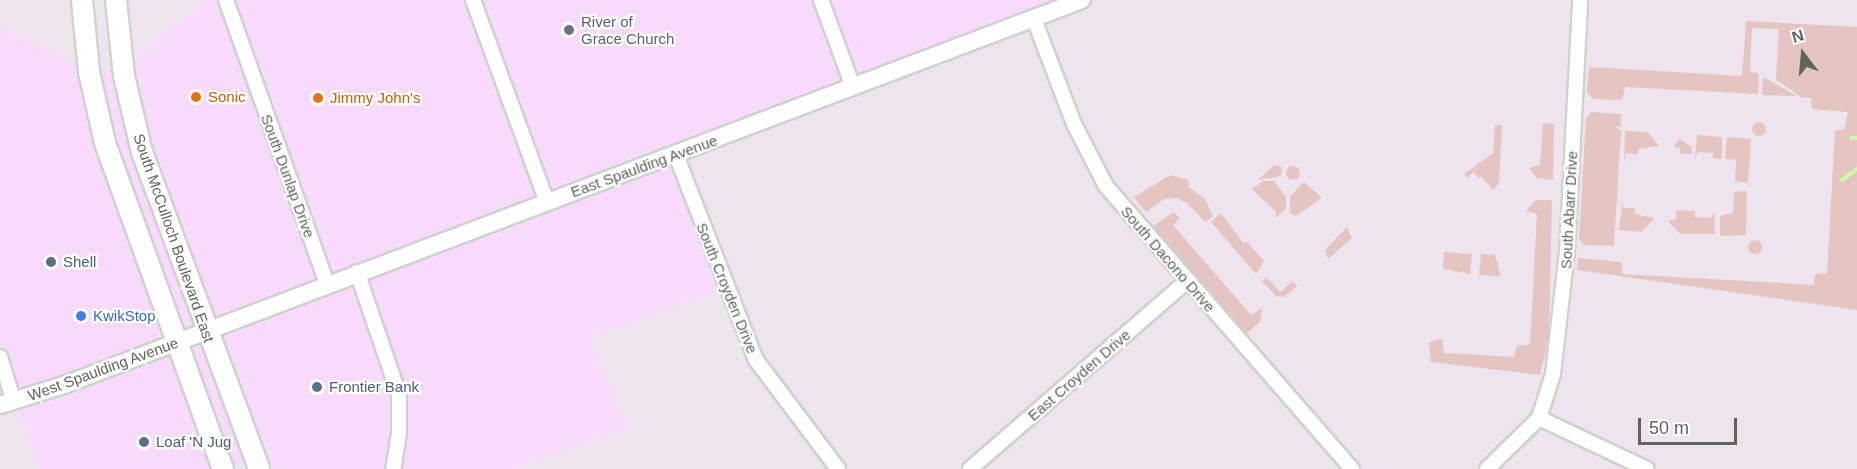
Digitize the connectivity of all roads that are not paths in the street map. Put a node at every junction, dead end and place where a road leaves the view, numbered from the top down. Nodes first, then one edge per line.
1 (82, 0) edge
2 (116, 0) edge
3 (226, 0) edge
4 (473, 0) edge
5 (821, 0) edge
6 (1082, 0) edge
7 (1581, 0) edge
8 (1034, 19) junction
9 (853, 87) junction
10 (676, 155) junction
11 (547, 202) junction
12 (357, 272) junction
13 (1187, 281) junction
14 (327, 284) junction
15 (206, 330) junction
16 (176, 342) junction
17 (0, 357) edge
18 (7, 404) edge
19 (1539, 418) junction
20 (223, 469) edge
21 (259, 469) edge
22 (393, 469) edge
23 (838, 469) edge
24 (970, 469) edge
25 (1352, 469) edge
26 (1488, 469) edge
27 (1647, 469) edge

1 - 16 main road
2 - 15 main road, South McCulloch Boulevard East
3 - 14 street, South Dunlap Drive
4 - 11 street
5 - 9 street
6 - 8 street, East Spaulding Avenue
7 - 19 street, South Abarr Drive
8 - 9 street, East Spaulding Avenue
8 - 13 street, South Dacono Drive
9 - 10 street, East Spaulding Avenue
10 - 11 street, East Spaulding Avenue
10 - 23 street, South Croyden Drive
11 - 12 street, East Spaulding Avenue
12 - 14 street, East Spaulding Avenue
12 - 22 street
13 - 24 street, East Croyden Drive
13 - 25 street, South Dacono Drive
14 - 15 street, East Spaulding Avenue
15 - 16 street, West Spaulding Avenue
15 - 21 main road, South McCulloch Boulevard East
16 - 18 street, West Spaulding Avenue
16 - 20 main road
17 - 18 street
19 - 26 street
19 - 27 street

